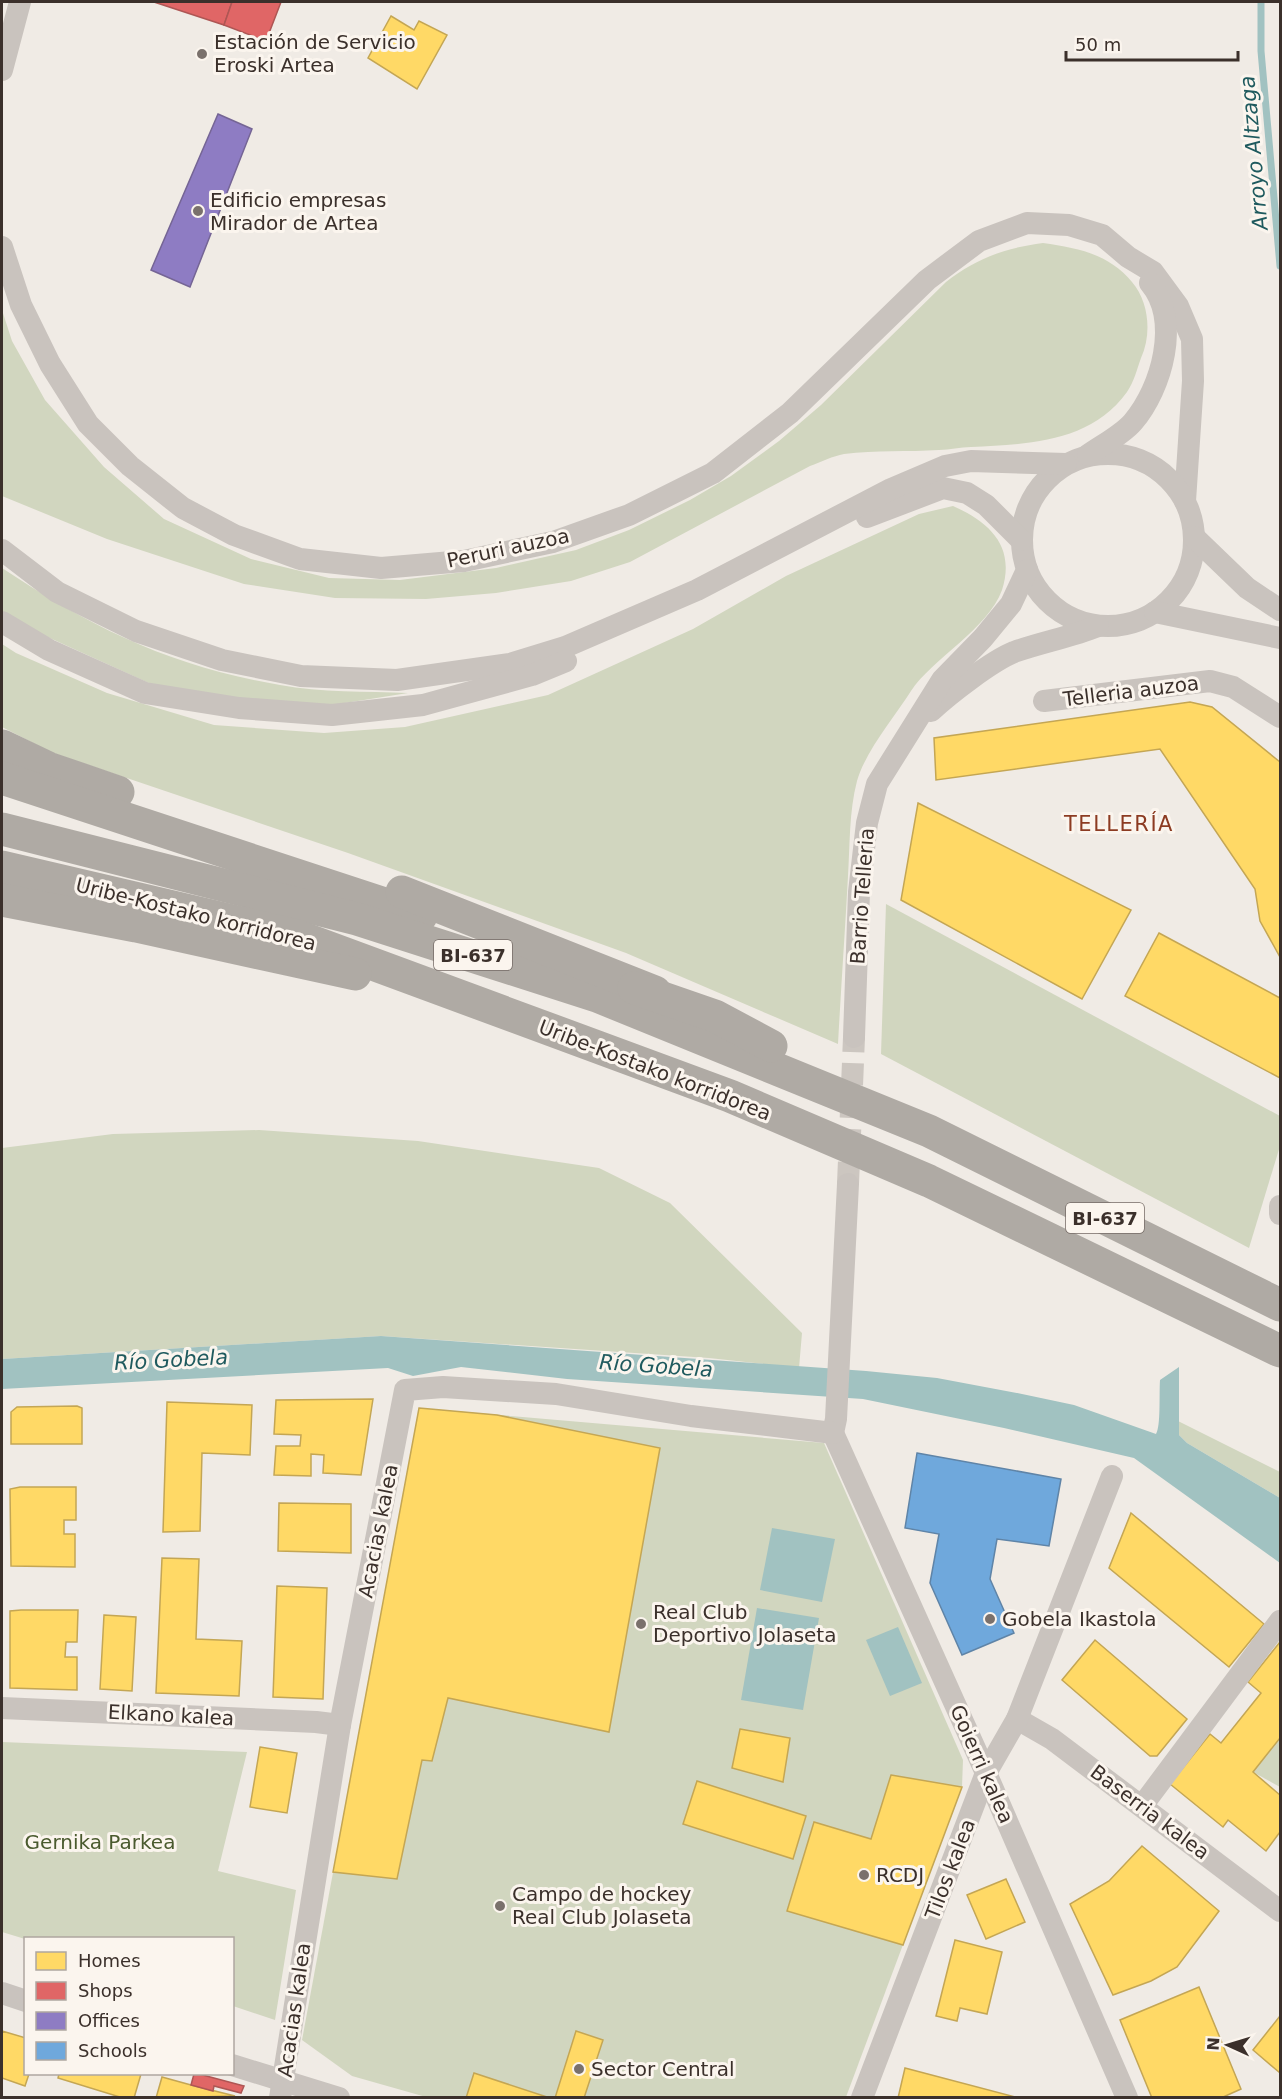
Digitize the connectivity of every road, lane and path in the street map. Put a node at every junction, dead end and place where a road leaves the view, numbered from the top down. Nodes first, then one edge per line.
1 (20, 2) edge
2 (2, 70) edge
3 (2, 248) edge
4 (1128, 257) junction
5 (1088, 455) junction
6 (1066, 464) junction
7 (1185, 501) junction
8 (1194, 537) junction
9 (1021, 540) junction
10 (2, 550) edge
11 (1027, 570) junction
12 (1281, 610) edge
13 (1155, 612) junction
14 (2, 622) edge
15 (1098, 626) junction
16 (1281, 638) edge
17 (1044, 701) dead end
18 (1281, 717) edge
19 (909, 730) junction
20 (2, 746) edge
21 (2, 778) edge
22 (2, 829) edge
23 (2, 867) edge
24 (2, 900) edge
25 (440, 990) junction
26 (715, 1016) junction
27 (854, 1037) tunnel mouth
28 (929, 1131) junction
29 (848, 1184) tunnel mouth
30 (1281, 1206) edge
31 (1281, 1214) edge
32 (1281, 1305) edge
33 (1281, 1351) edge
34 (834, 1426) junction
35 (1112, 1476) dead end
36 (1281, 1621) edge
37 (2, 1708) edge
38 (1017, 1719) junction
39 (340, 1725) junction
40 (986, 1773) junction
41 (1142, 1806) junction
42 (1281, 1911) edge
43 (2, 1993) edge
44 (24, 2000) edge
45 (234, 2066) edge
46 (282, 2089) edge
47 (339, 2097) edge
48 (862, 2097) edge
49 (1126, 2097) edge

1 - 2 street
3 - 4 street, Peruri auzoa
4 - 5 street
4 - 7 street
5 - 6 street
5 - 7 street
6 - 9 street
6 - 10 street
7 - 8 street
8 - 12 street
8 - 13 street
9 - 11 street
9 - 14 street
11 - 15 street
11 - 19 street
13 - 15 street
13 - 16 street
15 - 19 street
17 - 18 street, Telleria auzoa
19 - 27 street, Barrio Telleria
20 - 26 highway
21 - 26 highway
22 - 28 highway, Uribe-Kostako korridorea / BI-637
23 - 25 highway, Uribe-Kostako korridorea / BI-637
24 - 25 highway
25 - 33 highway, Uribe-Kostako korridorea / BI-637
26 - 28 highway
28 - 32 highway, Uribe-Kostako korridorea / BI-637
29 - 34 street
30 - 31 street
34 - 39 street, Acacias kalea
34 - 40 street, Goierri kalea
35 - 38 street, Tilos kalea
36 - 41 street
37 - 39 street, Elkano kalea
38 - 40 street, Tilos kalea
38 - 41 street, Baserria kalea
39 - 46 street, Acacias kalea
40 - 48 street, Tilos kalea
40 - 49 street, Goierri kalea
41 - 42 street, Baserria kalea
43 - 44 street
45 - 46 street
46 - 47 street

